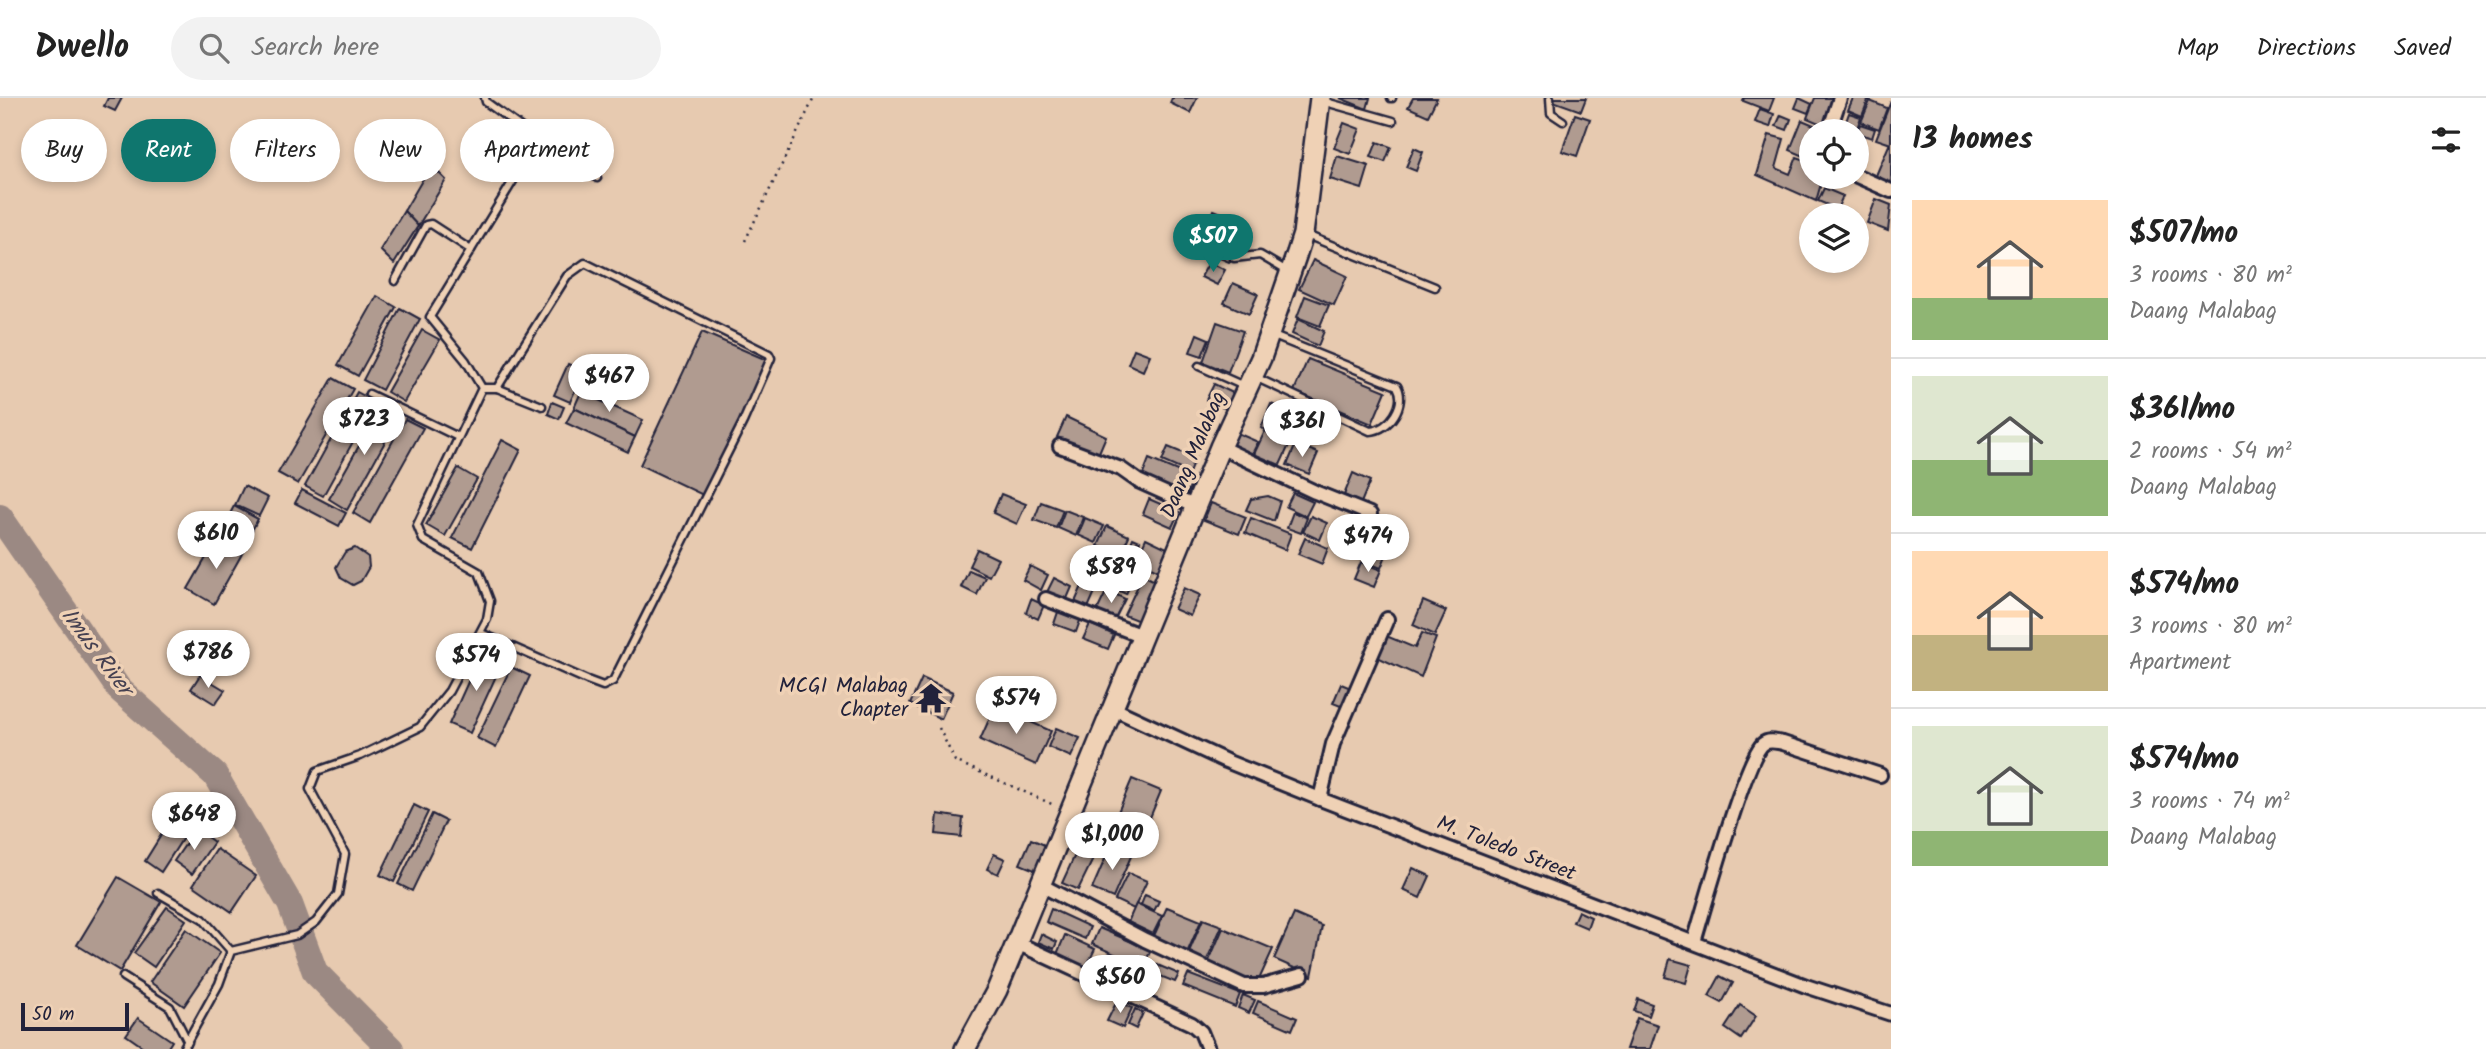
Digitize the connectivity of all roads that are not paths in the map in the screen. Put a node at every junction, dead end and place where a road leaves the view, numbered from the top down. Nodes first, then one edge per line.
1 (485, 98) edge
2 (1550, 98) edge
3 (1840, 98) edge
4 (1320, 99) edge
5 (509, 119) edge
6 (1833, 119) edge
7 (1393, 121) dead end
8 (1563, 121) dead end
9 (1869, 181) edge
10 (512, 182) edge
11 (1891, 191) edge
12 (1303, 234) junction
13 (471, 250) junction
14 (1234, 258) dead end
15 (1291, 273) junction
16 (395, 281) dead end
17 (1435, 286) dead end
18 (1269, 334) junction
19 (1199, 366) dead end
20 (1251, 382) junction
21 (482, 388) junction
22 (497, 388) junction
23 (369, 394) dead end
24 (542, 406) dead end
25 (458, 437) junction
26 (1060, 446) dead end
27 (1220, 447) junction
28 (1196, 507) junction
29 (1370, 514) dead end
30 (1046, 599) dead end
31 (1387, 619) dead end
32 (481, 633) junction
33 (1142, 636) junction
34 (1112, 708) junction
35 (1880, 775) dead end
36 (1320, 799) junction
37 (1041, 885) junction
38 (158, 893) dead end
39 (1694, 942) junction
40 (1017, 943) junction
41 (231, 951) junction
42 (1302, 975) dead end
43 (123, 977) dead end
44 (1891, 1014) edge
45 (188, 1042) junction
46 (183, 1049) edge
47 (965, 1049) edge
48 (1208, 1049) edge

1 - 5 lane
2 - 8 lane
3 - 6 street
4 - 7 lane
4 - 12 street, Daang Malabag
9 - 11 street
10 - 13 lane
12 - 15 street, Daang Malabag
12 - 17 lane
13 - 16 lane
13 - 21 lane
14 - 15 lane
15 - 18 street, Daang Malabag
18 - 20 street, Daang Malabag
18 - 20 lane
19 - 20 lane
20 - 27 street, Daang Malabag
21 - 22 lane
21 - 25 lane
22 - 24 lane
22 - 32 lane
23 - 25 lane
25 - 32 lane
26 - 28 street
27 - 28 street, Daang Malabag
27 - 29 street
28 - 33 street, Daang Malabag
30 - 33 street
31 - 36 street
32 - 41 lane
33 - 34 street, Daang Malabag
34 - 36 street, M. Toledo Street
34 - 37 street, Daang Malabag
35 - 39 street
36 - 39 street, M. Toledo Street
37 - 40 street, Daang Malabag
37 - 42 street
38 - 41 lane
39 - 44 street, M. Toledo Street
40 - 47 street, Daang Malabag
40 - 48 street
41 - 45 lane
43 - 45 lane
45 - 46 lane

